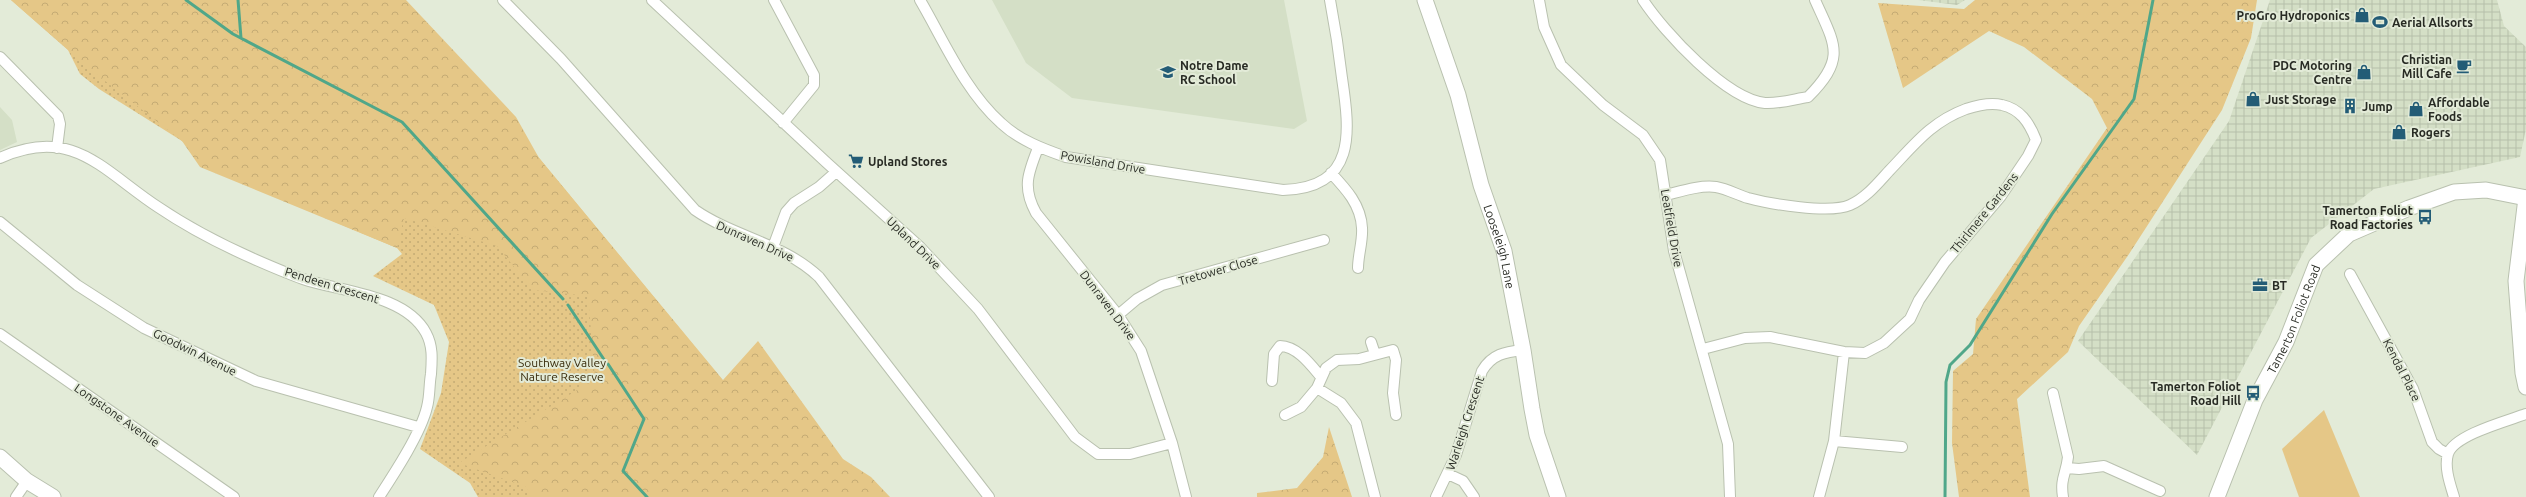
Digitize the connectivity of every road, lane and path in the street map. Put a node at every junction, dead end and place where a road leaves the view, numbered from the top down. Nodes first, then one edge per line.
1 (503, 0) edge
2 (652, 0) edge
3 (774, 0) edge
4 (920, 0) edge
5 (1330, 0) edge
6 (1425, 0) edge
7 (1539, 0) edge
8 (1643, 0) edge
9 (1815, 0) edge
10 (0, 57) edge
11 (783, 123) junction
12 (57, 148) junction
13 (1038, 148) junction
14 (0, 158) edge
15 (836, 172) junction
16 (1331, 173) junction
17 (1666, 195) junction
18 (2526, 198) edge
19 (0, 222) edge
20 (1324, 240) dead end
21 (773, 246) junction
22 (1358, 268) dead end
23 (2350, 274) dead end
24 (1118, 315) junction
25 (0, 334) edge
26 (1371, 342) dead end
27 (1703, 349) junction
28 (1523, 350) junction
29 (1844, 352) junction
30 (1375, 354) junction
31 (1321, 377) junction
32 (1272, 381) dead end
33 (2526, 387) edge
34 (1317, 388) junction
35 (2053, 393) dead end
36 (2526, 414) edge
37 (1285, 415) dead end
38 (1396, 415) dead end
39 (418, 427) junction
40 (1834, 440) junction
41 (1172, 443) junction
42 (1902, 447) dead end
43 (2448, 454) junction
44 (0, 457) edge
45 (2067, 468) junction
46 (1448, 474) junction
47 (27, 481) junction
48 (2160, 491) dead end
49 (2219, 496) edge
50 (16, 497) edge
51 (53, 497) edge
52 (234, 497) edge
53 (381, 497) edge
54 (989, 497) edge
55 (1186, 497) edge
56 (1375, 497) edge
57 (1436, 497) edge
58 (1474, 497) edge
59 (1558, 497) edge
60 (1730, 497) edge
61 (1819, 497) edge
62 (2063, 497) edge
63 (2454, 497) edge

1 - 21 street, Dunraven Drive
2 - 11 street, Upland Drive
3 - 11 street
4 - 13 street, Powisland Drive
5 - 16 street, Powisland Drive
6 - 28 street, Looseleigh Lane
7 - 17 street, Leatfield Drive
8 - 9 street
10 - 12 street
11 - 15 street, Upland Drive
12 - 14 street, Pendeen Crescent
12 - 39 street, Pendeen Crescent
13 - 16 street, Powisland Drive
13 - 24 street, Dunraven Drive
15 - 21 street
15 - 41 street, Upland Drive
16 - 22 street
17 - 27 street, Leatfield Drive
17 - 29 street, Thirlmere Gardens
18 - 33 street
18 - 49 street, Tamerton Foliot Road
19 - 39 street, Goodwin Avenue
20 - 24 street, Tretower Close
21 - 54 street, Dunraven Drive
23 - 43 street, Kendal Place
24 - 41 street, Dunraven Drive
25 - 52 street, Longstone Avenue
26 - 30 street
27 - 29 street, Thirlmere Gardens
27 - 60 street, Leatfield Drive
28 - 46 street, Warleigh Crescent
28 - 59 street, Looseleigh Lane
29 - 40 street
30 - 31 street
30 - 38 street
31 - 32 street
31 - 34 street
34 - 37 street
34 - 56 street
35 - 45 street
36 - 43 street
39 - 53 street, Pendeen Crescent
40 - 42 street
40 - 61 street
41 - 55 street, Dunraven Drive
43 - 63 street
44 - 47 street
45 - 48 street
45 - 62 street
46 - 57 street, Warleigh Crescent
46 - 58 street
47 - 50 street
47 - 51 street

